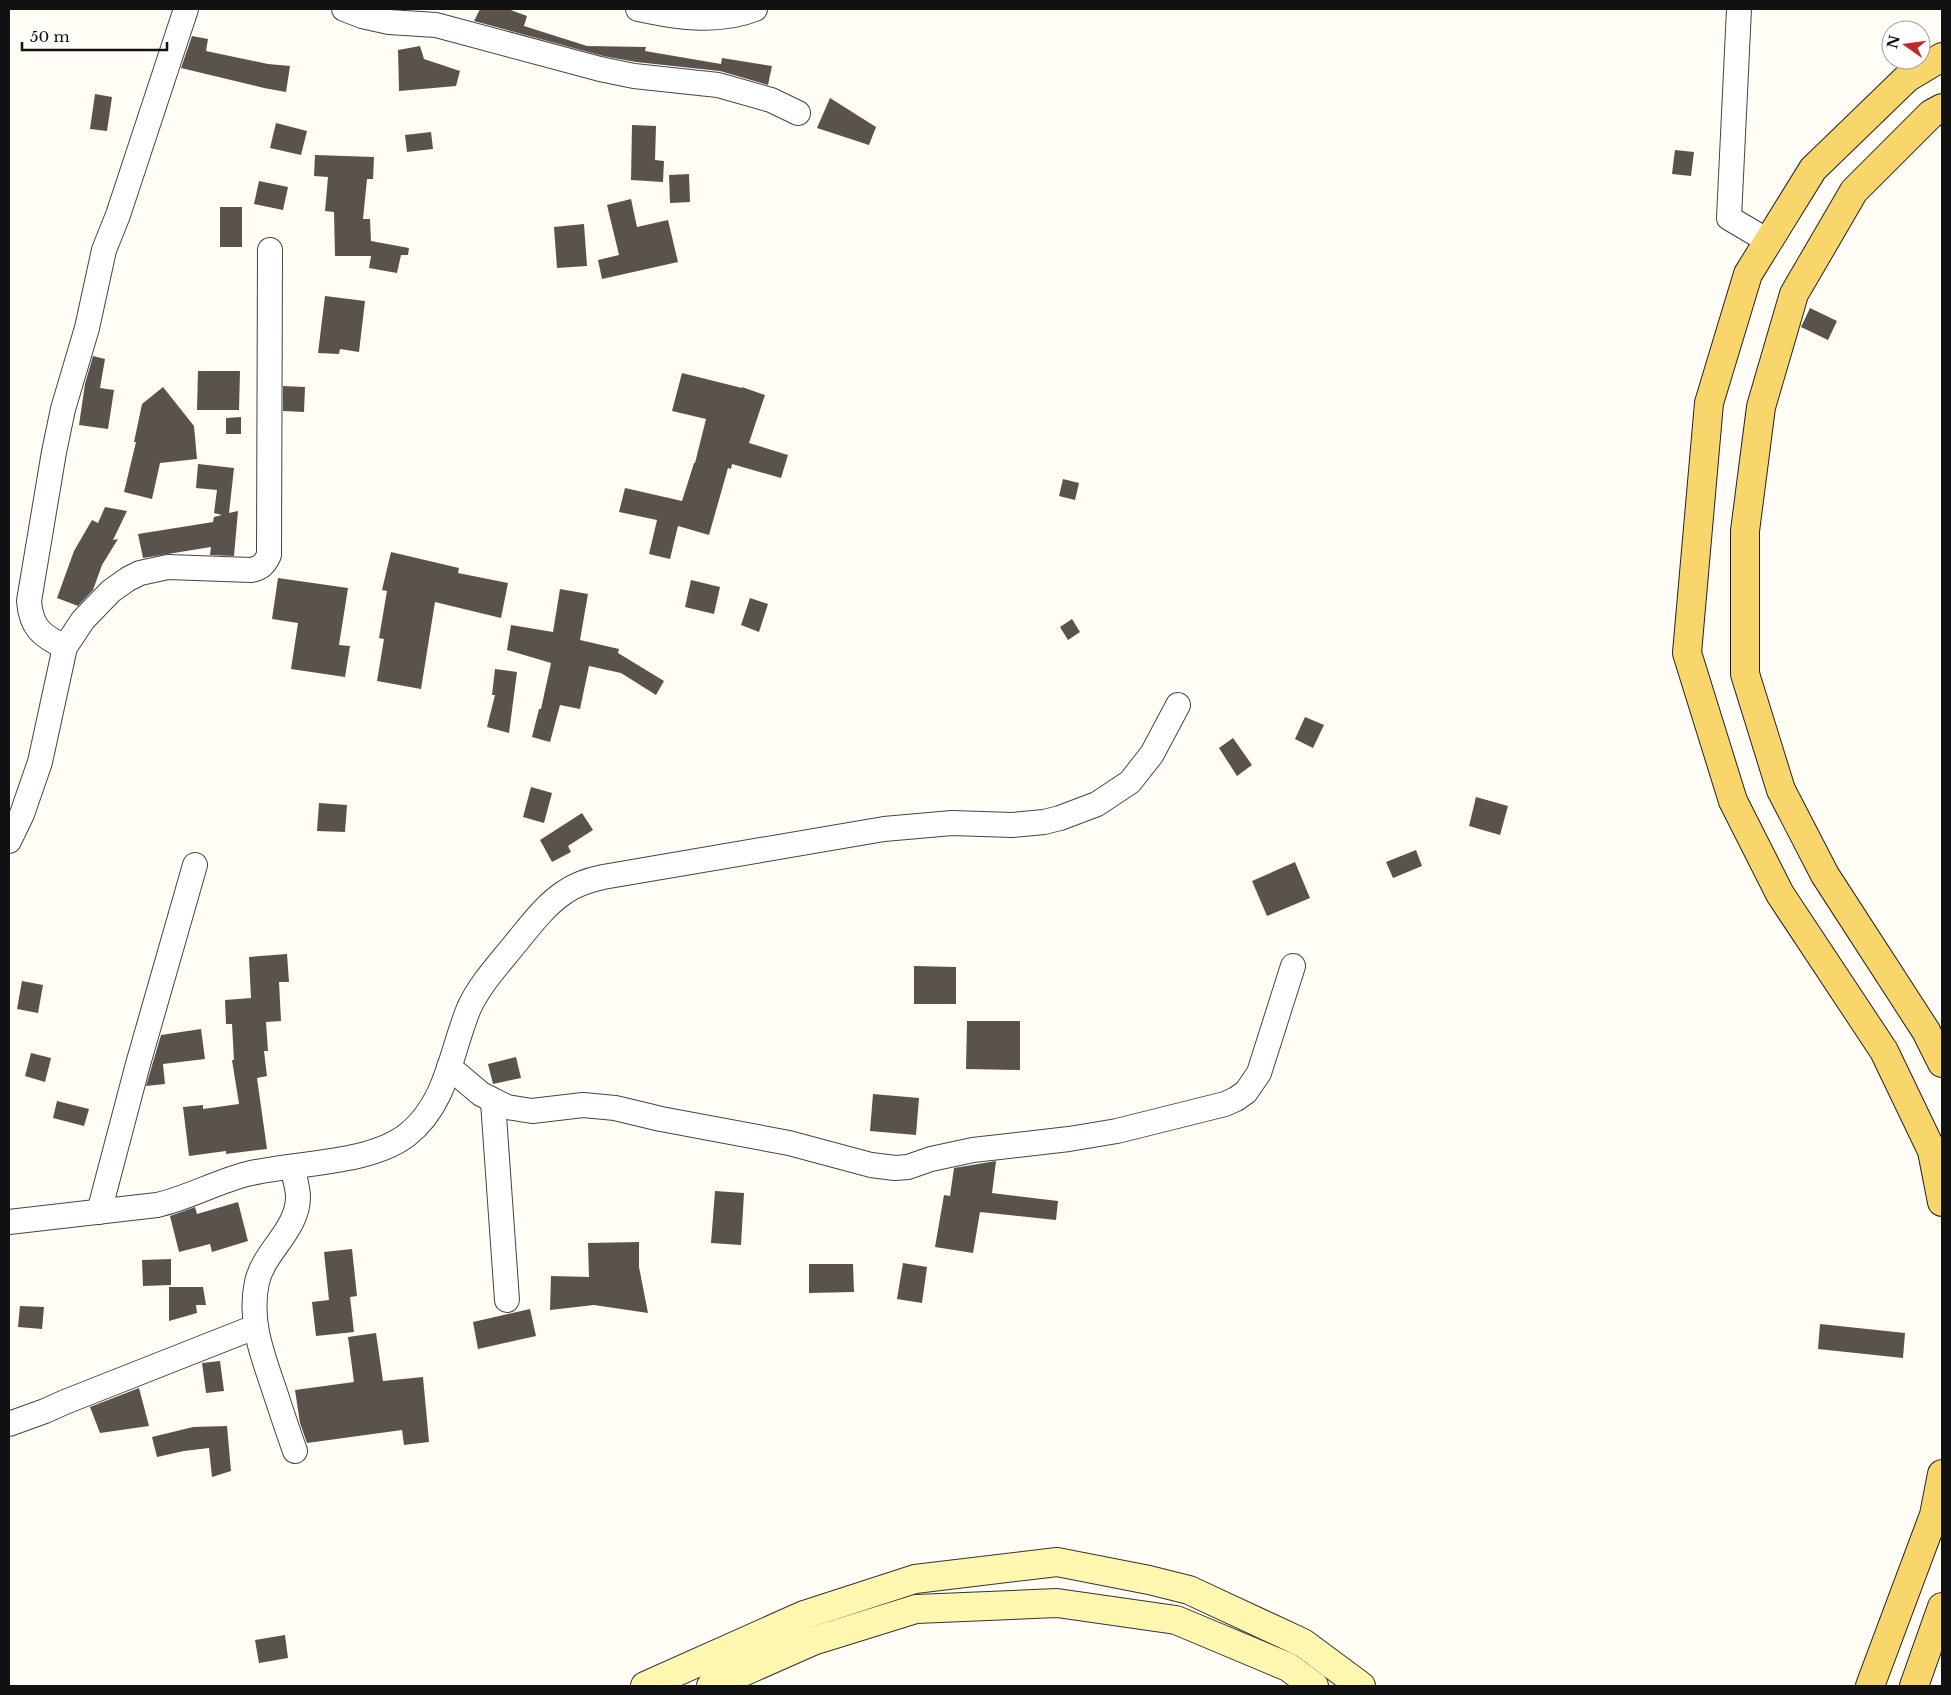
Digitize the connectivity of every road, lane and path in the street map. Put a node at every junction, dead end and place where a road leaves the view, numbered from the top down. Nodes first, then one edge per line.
1 (186, 9) edge
2 (344, 9) edge
3 (638, 9) edge
4 (755, 9) edge
5 (1739, 9) edge
6 (1942, 58) edge
7 (1942, 108) edge
8 (798, 113) dead end
9 (1768, 241) junction
10 (270, 250) dead end
11 (65, 647) junction
12 (1178, 704) dead end
13 (9, 841) edge
14 (195, 865) dead end
15 (1293, 966) dead end
16 (1942, 1063) edge
17 (449, 1067) junction
18 (493, 1102) junction
19 (292, 1166) junction
20 (1942, 1202) edge
21 (100, 1212) junction
22 (9, 1222) edge
23 (506, 1300) dead end
24 (255, 1327) junction
25 (9, 1424) edge
26 (295, 1451) dead end
27 (1942, 1474) edge
28 (1149, 1580) junction
29 (1942, 1607) edge
30 (1142, 1615) junction
31 (645, 1686) edge
32 (711, 1686) edge
33 (1314, 1686) edge
34 (1361, 1686) edge
35 (1870, 1686) edge
36 (1914, 1686) edge

1 - 11 street
2 - 8 street
3 - 4 street
5 - 9 street
6 - 9 main road
7 - 16 main road
9 - 20 main road
10 - 11 street
11 - 13 street
12 - 17 street
14 - 21 street
15 - 18 street
17 - 18 street
17 - 19 street
18 - 23 street
19 - 21 street
19 - 24 street
21 - 22 street
24 - 25 street
24 - 26 street
27 - 35 main road
28 - 30 main road
28 - 31 main road
28 - 34 main road
29 - 36 main road
30 - 32 main road
30 - 33 main road

